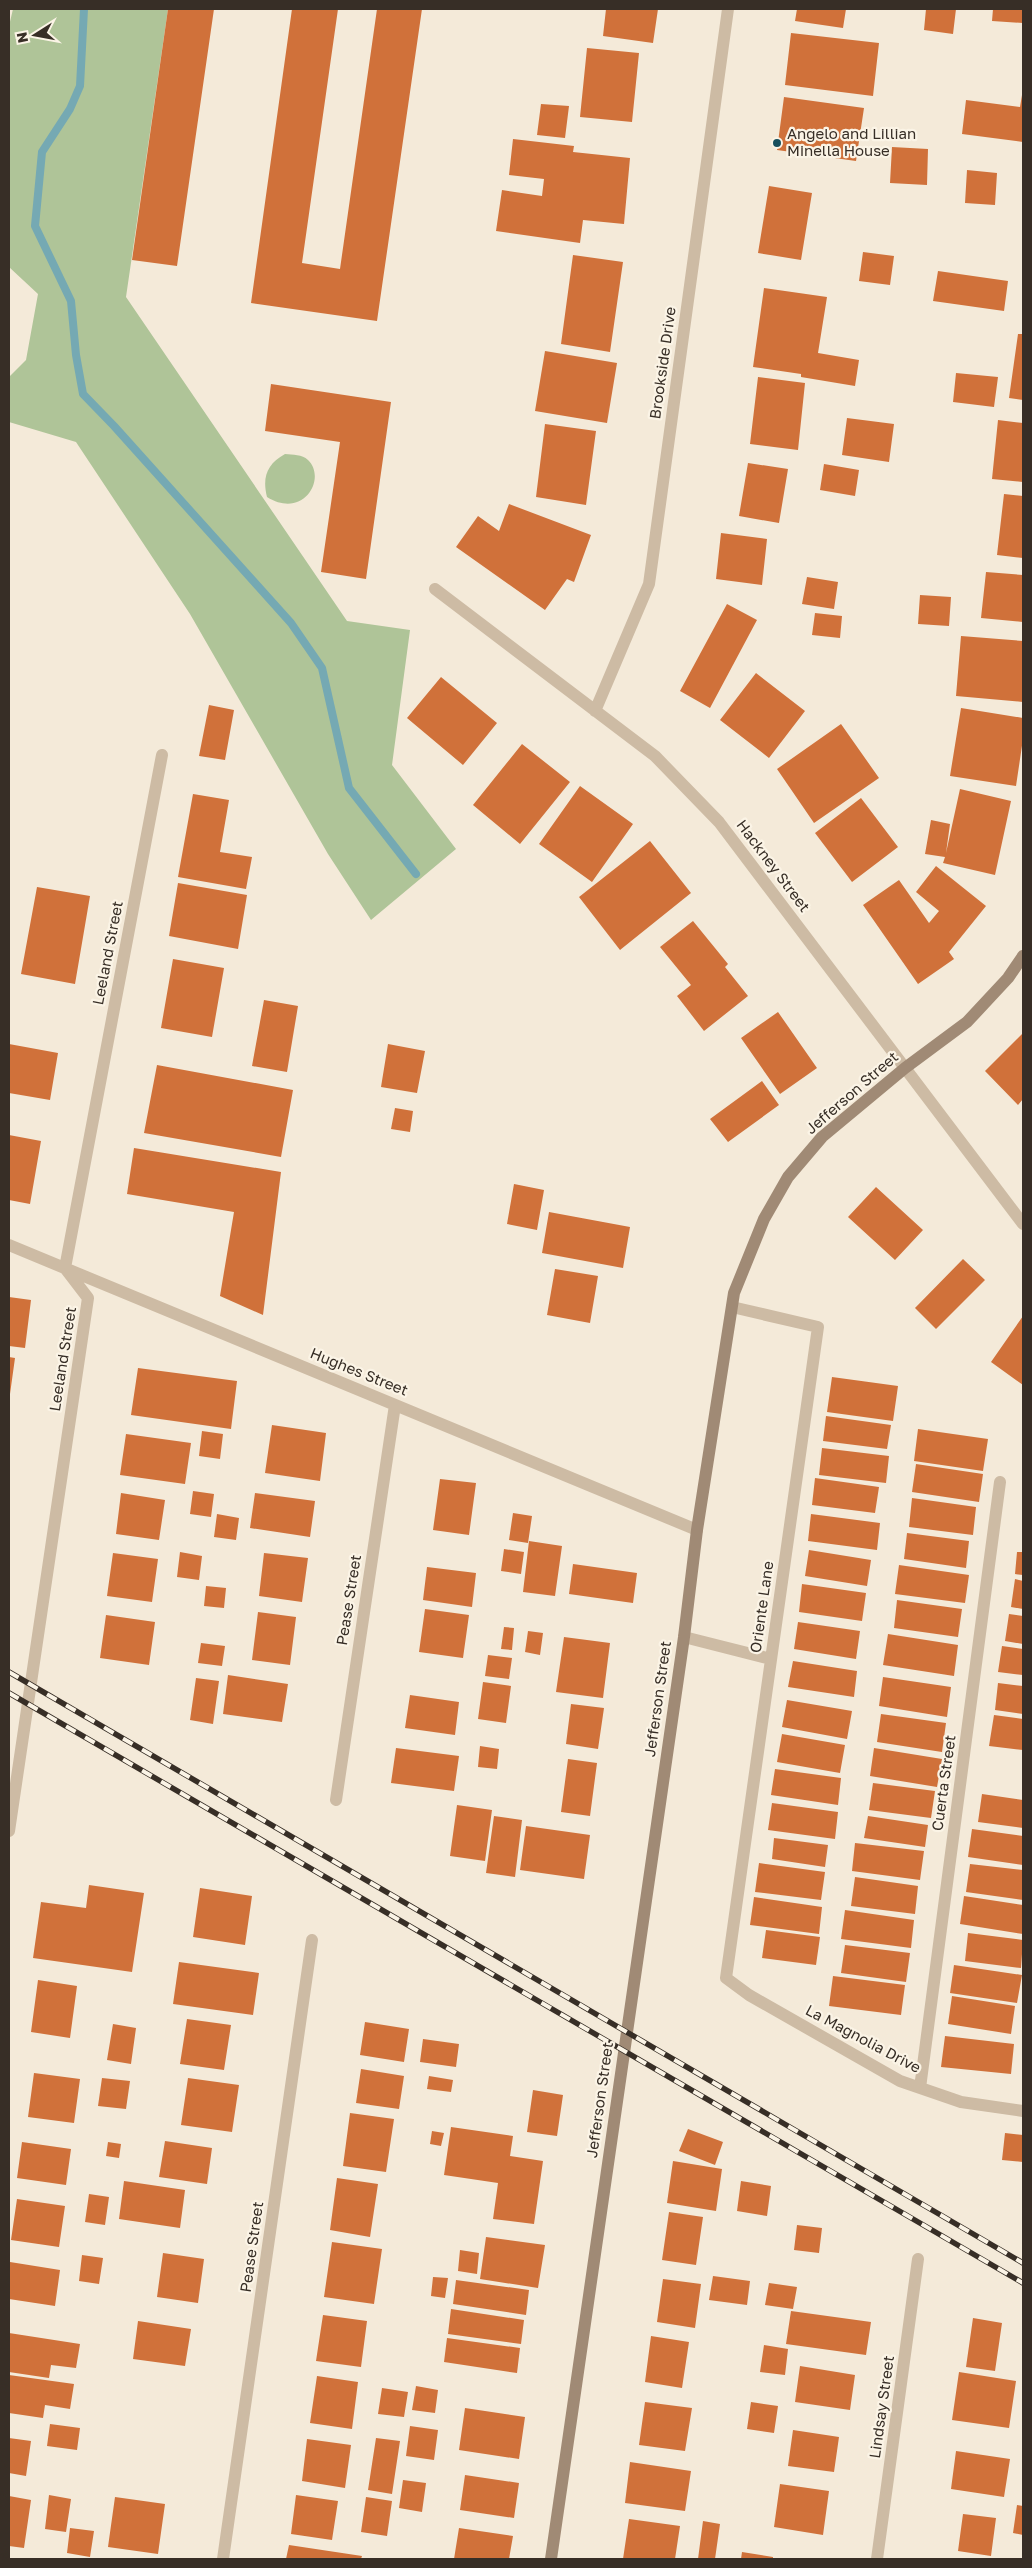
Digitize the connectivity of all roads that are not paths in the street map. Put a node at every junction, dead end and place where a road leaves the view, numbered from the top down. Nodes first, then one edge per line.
1 (728, 9) edge
2 (435, 589) dead end
3 (595, 711) junction
4 (162, 755) dead end
5 (1023, 956) edge
6 (905, 1068) junction
7 (1023, 1224) edge
8 (9, 1245) edge
9 (65, 1268) junction
10 (732, 1307) junction
11 (395, 1405) junction
12 (1000, 1482) dead end
13 (697, 1530) junction
14 (684, 1637) junction
15 (771, 1658) junction
16 (336, 1800) dead end
17 (9, 1829) edge
18 (312, 1940) dead end
19 (726, 1978) joint
20 (920, 2088) junction
21 (1023, 2111) edge
22 (918, 2260) dead end
23 (223, 2559) edge
24 (551, 2559) edge
25 (878, 2559) edge

1 - 3 street, Brookside Drive
2 - 3 street, Hackney Street
3 - 6 street, Hackney Street
4 - 9 street, Leeland Street
5 - 6 street, Jefferson Street
6 - 7 street, Hackney Street
6 - 10 street, Jefferson Street
8 - 9 street, Hughes Street
9 - 11 street, Hughes Street
9 - 17 street, Leeland Street
10 - 13 street, Jefferson Street
10 - 15 street, Oriente Lane
11 - 13 street, Hughes Street
11 - 16 street, Pease Street
12 - 20 street, Cuerta Street
13 - 14 street, Jefferson Street
14 - 15 street
14 - 24 street, Jefferson Street
15 - 19 street, Oriente Lane
18 - 23 street, Pease Street
19 - 20 street, La Magnolia Drive
20 - 21 street, La Magnolia Drive
22 - 25 street, Lindsay Street

